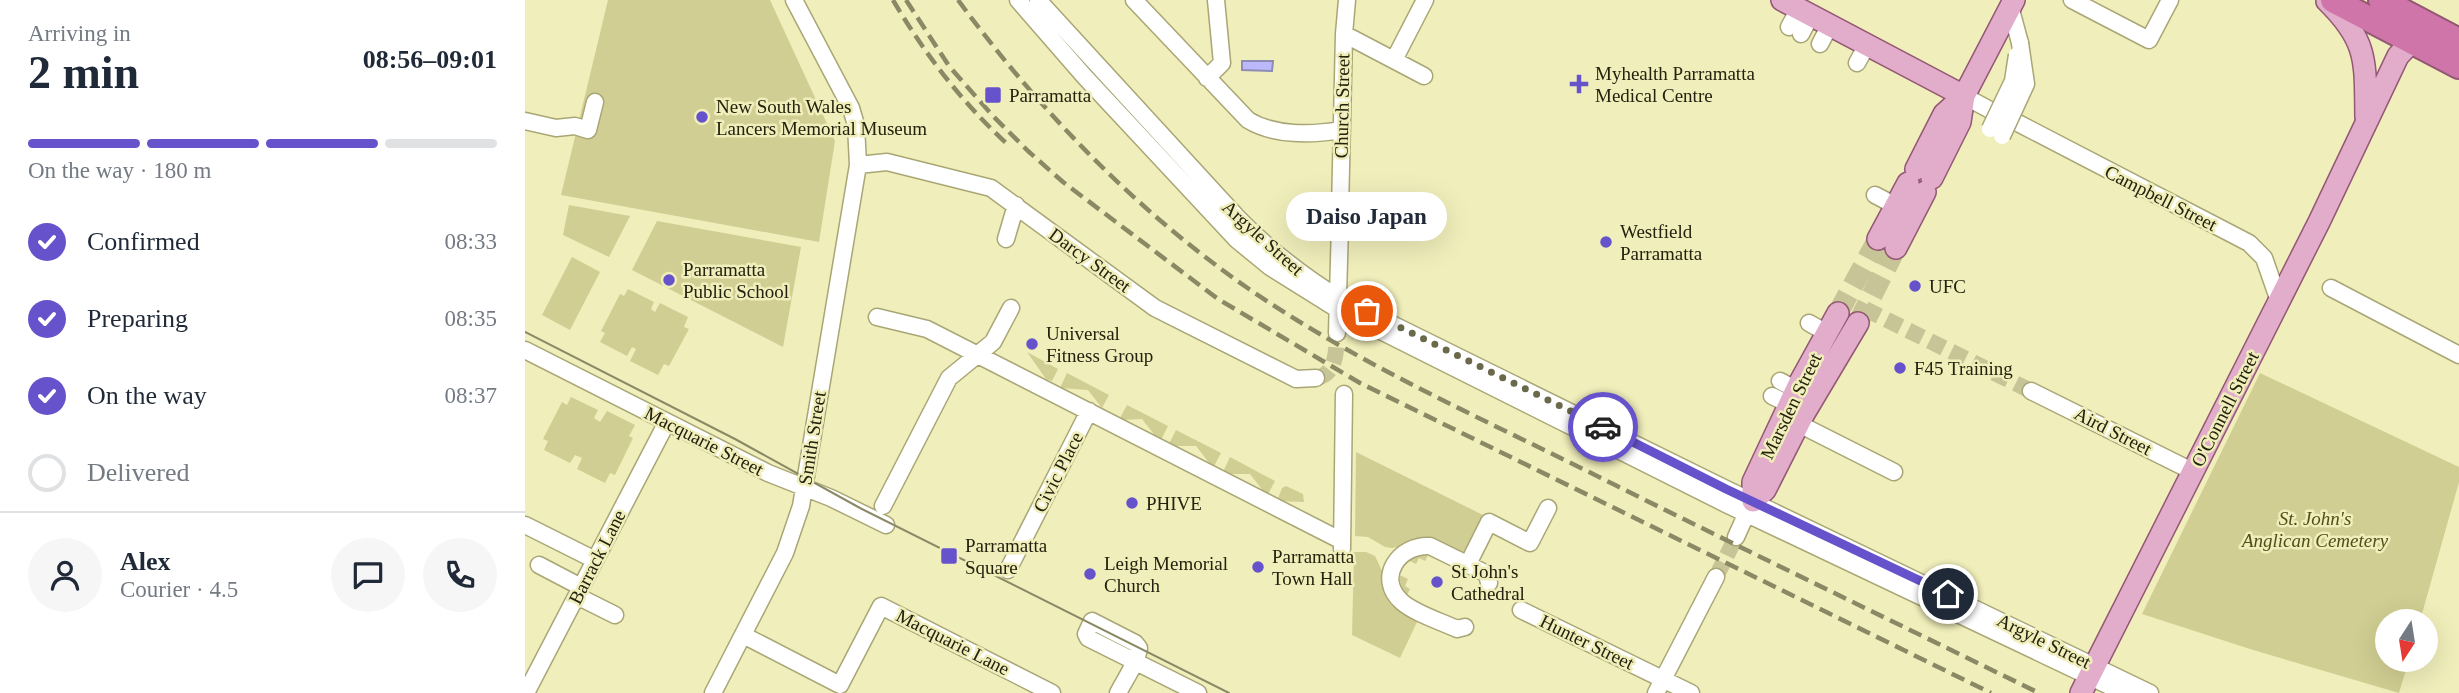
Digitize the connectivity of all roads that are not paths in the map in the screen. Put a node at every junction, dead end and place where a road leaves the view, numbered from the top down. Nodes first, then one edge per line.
1 (794, 0) edge
2 (1018, 0) edge
3 (1038, 0) edge
4 (1134, 0) edge
5 (1143, 0) edge
6 (1216, 0) edge
7 (1347, 0) edge
8 (1425, 0) edge
9 (2072, 0) edge
10 (2169, 0) edge
11 (2326, 0) edge
12 (2333, 0) edge
13 (2381, 0) edge
14 (2012, 3) edge
15 (1805, 22) edge
16 (1344, 34) junction
17 (2457, 40) edge
18 (2412, 41) junction
19 (1394, 60) junction
20 (2459, 66) edge
21 (1210, 75) junction
22 (1424, 76) dead end
23 (1964, 96) junction
24 (595, 102) dead end
25 (1992, 111) dead end
26 (525, 121) edge
27 (2014, 121) dead end
28 (2366, 123) junction
29 (1341, 130) junction
30 (1996, 132) dead end
31 (858, 165) junction
32 (1920, 180) junction
33 (1875, 195) dead end
34 (1016, 205) junction
35 (1896, 206) junction
36 (1006, 239) dead end
37 (2331, 288) dead end
38 (2279, 301) junction
39 (1337, 303) junction
40 (1011, 308) dead end
41 (1838, 313) tunnel mouth
42 (877, 317) dead end
43 (1858, 323) tunnel mouth
44 (1337, 333) tunnel mouth
45 (525, 350) edge
46 (977, 355) junction
47 (2459, 355) edge
48 (1316, 378) dead end
49 (2031, 391) tunnel mouth
50 (1344, 394) dead end
51 (1788, 399) junction
52 (1089, 411) junction
53 (667, 422) junction
54 (1894, 472) dead end
55 (2194, 472) junction
56 (804, 488) junction
57 (883, 506) dead end
58 (1750, 507) junction
59 (1548, 508) dead end
60 (525, 525) edge
61 (886, 525) dead end
62 (1736, 537) tunnel mouth
63 (595, 560) junction
64 (1468, 564) junction
65 (539, 565) dead end
66 (1008, 570) dead end
67 (1716, 578) tunnel mouth
68 (1489, 583) dead end
69 (579, 592) junction
70 (1521, 610) dead end
71 (615, 615) dead end
72 (1465, 627) dead end
73 (743, 635) junction
74 (1090, 638) dead end
75 (1135, 661) junction
76 (2088, 678) edge
77 (1659, 686) edge
78 (526, 693) edge
79 (713, 693) edge
80 (1052, 693) edge
81 (1118, 693) edge
82 (1198, 693) edge
83 (1691, 693) edge
84 (2124, 693) edge
85 (2150, 693) edge

1 - 31 street, Smith Street
2 - 39 street, Argyle Street
3 - 39 street, Argyle Street
4 - 21 street
5 - 21 street
6 - 21 street
7 - 16 street, Church Street
8 - 19 street
9 - 10 street
11 - 28 main road
12 - 18 highway
13 - 17 highway
14 - 23 main road
14 - 30 street, bridge
15 - 23 main road
16 - 19 street
16 - 29 street, Church Street
17 - 18 main road
18 - 20 highway
18 - 28 main road, O'Connell Street
19 - 22 street
21 - 29 street
23 - 25 street
23 - 32 main road
24 - 26 street
27 - 38 street, Campbell Street
28 - 38 main road, O'Connell Street
29 - 39 street, Church Street
31 - 34 street, Darcy Street
31 - 56 street, Smith Street
32 - 35 main road
32 - 35 main road
33 - 35 street
34 - 36 street
34 - 48 street, Darcy Street
37 - 47 street
38 - 55 main road, O'Connell Street
39 - 44 street, Church Street
39 - 58 street, Argyle Street
40 - 46 street
41 - 51 main road, Marsden Street
42 - 46 street
43 - 51 main road, Marsden Street
45 - 53 street, Macquarie Street
46 - 52 street
46 - 57 street
49 - 55 street, Aird Street
50 - 52 street
51 - 54 street
51 - 58 main road, Marsden Street
52 - 66 street, Civic Place
53 - 56 street, Macquarie Street
53 - 63 street, Barrack Lane
55 - 76 main road, O'Connell Street
56 - 61 street, Macquarie Street
56 - 73 street, Smith Street
58 - 62 street, Marsden Street
58 - 76 street, Argyle Street
59 - 64 street
60 - 63 street
63 - 69 street, Barrack Lane
64 - 68 street
64 - 72 street
65 - 69 street
67 - 77 street
69 - 71 street
69 - 78 street, Barrack Lane
70 - 77 street, Hunter Street
73 - 79 street, Smith Street
73 - 80 street, Macquarie Lane
74 - 75 street
75 - 81 street
75 - 82 street
76 - 84 street, Argyle Street
76 - 85 street, Argyle Street
77 - 83 street, Hunter Street

